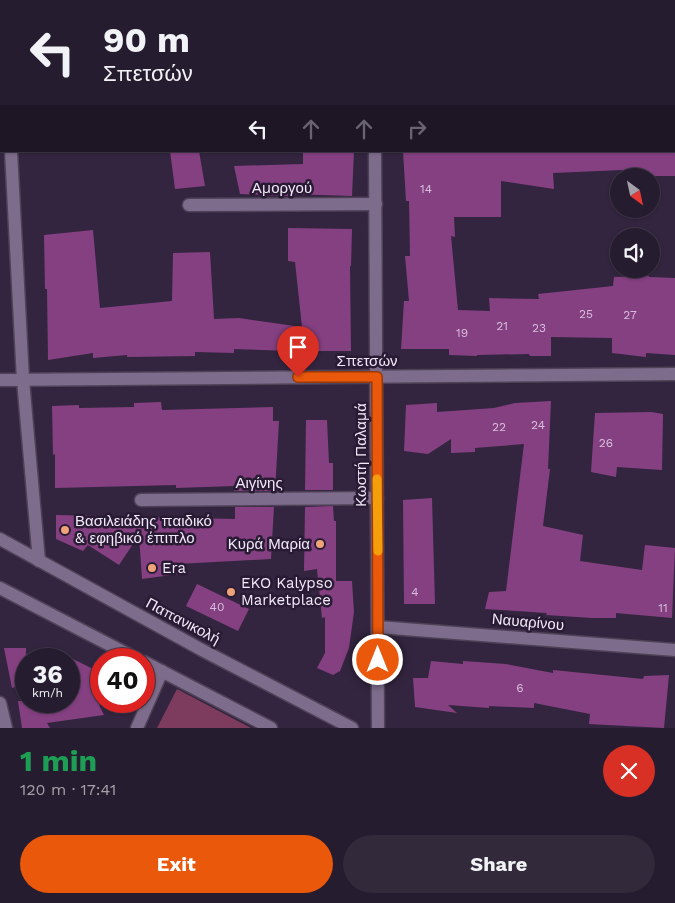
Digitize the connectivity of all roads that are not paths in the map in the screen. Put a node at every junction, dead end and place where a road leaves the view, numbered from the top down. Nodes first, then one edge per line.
1 (11, 152) edge
2 (375, 152) edge
3 (376, 204) junction
4 (189, 205) dead end
5 (675, 374) edge
6 (377, 377) junction
7 (0, 380) edge
8 (24, 380) junction
9 (377, 498) junction
10 (142, 500) dead end
11 (0, 539) edge
12 (39, 561) junction
13 (0, 588) edge
14 (378, 627) junction
15 (117, 648) edge
16 (675, 650) edge
17 (155, 668) edge
18 (162, 671) junction
19 (0, 703) edge
20 (6, 728) edge
21 (137, 728) edge
22 (271, 728) edge
23 (352, 728) edge
24 (378, 728) edge

1 - 8 street
2 - 3 street, Κωστή Παλαμά
3 - 4 street, Αμοργού
3 - 6 street, Κωστή Παλαμά
5 - 6 street, Σπετσών
6 - 8 street, Σπετσών
6 - 9 street, Κωστή Παλαμά
7 - 8 street, Σπετσών
8 - 12 street
9 - 10 street, Αιγίνης
9 - 14 street, Κωστή Παλαμά
11 - 12 street, Παπανικολή
12 - 23 street, Παπανικολή
13 - 15 street
14 - 16 street, Ναυαρίνου
14 - 24 street, Κωστή Παλαμά
17 - 18 street
18 - 21 street
18 - 22 street
19 - 20 street

